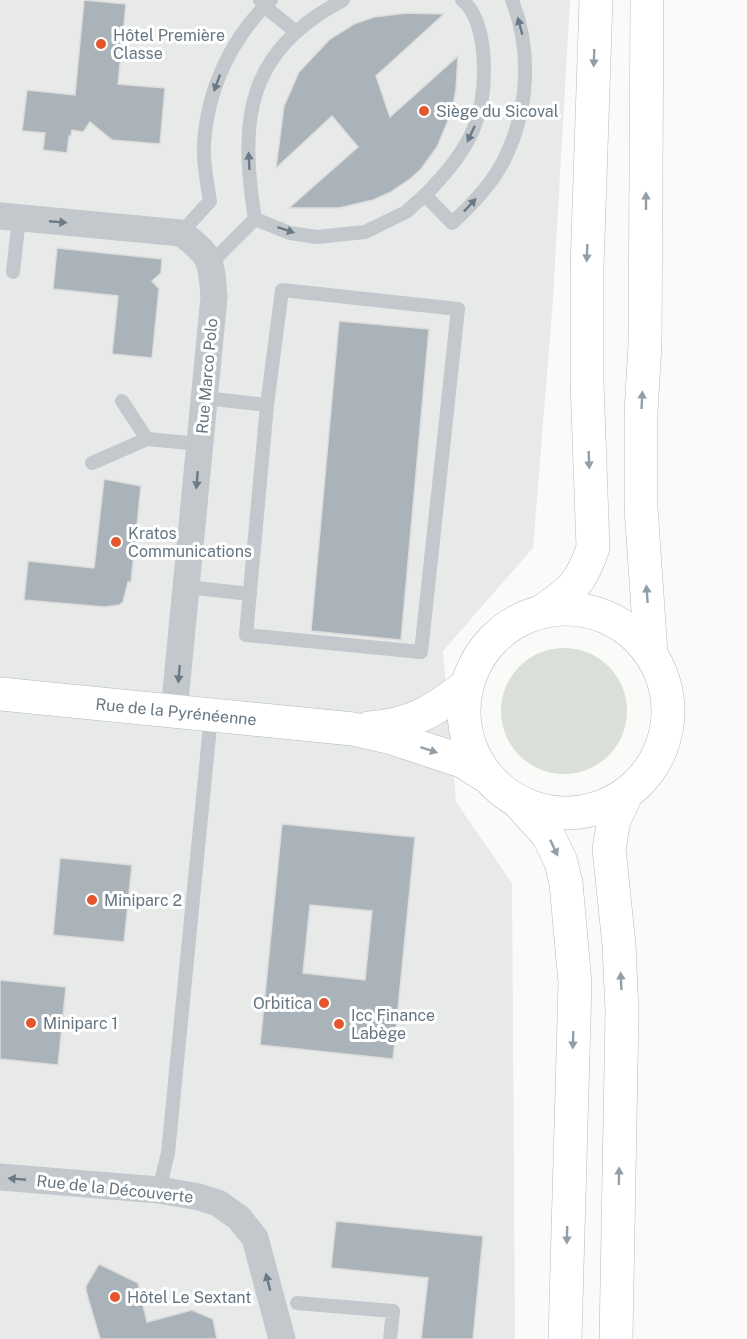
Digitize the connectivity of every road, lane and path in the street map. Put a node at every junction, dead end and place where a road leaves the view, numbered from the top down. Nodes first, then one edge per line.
1 (343, 0) edge
2 (512, 0) edge
3 (596, 0) edge
4 (647, 0) edge
5 (265, 2) edge
6 (471, 2) edge
7 (295, 31) junction
8 (425, 195) junction
9 (10, 217) edge
10 (255, 219) junction
11 (181, 233) junction
12 (211, 263) junction
13 (13, 272) dead end
14 (205, 398) junction
15 (122, 401) dead end
16 (267, 405) junction
17 (147, 439) junction
18 (200, 444) junction
19 (92, 463) dead end
20 (187, 587) junction
21 (250, 594) junction
22 (542, 612) junction
23 (651, 653) junction
24 (467, 685) junction
25 (0, 694) edge
26 (174, 712) junction
27 (211, 716) junction
28 (352, 729) junction
29 (486, 776) junction
30 (626, 795) junction
31 (518, 802) junction
32 (0, 1177) edge
33 (159, 1190) junction
34 (297, 1304) dead end
35 (282, 1339) edge
36 (390, 1339) edge
37 (565, 1339) edge
38 (616, 1339) edge

1 - 7 lane
8 -> 2 lane
3 -> 22 main road
23 -> 4 main road
5 - 7 lane
5 -> 11 lane
6 -> 8 lane
10 -> 7 lane
10 -> 8 lane
9 -> 11 street
9 - 13 lane
10 - 12 lane
11 - 12 street
12 - 14 street, Rue Marco Polo
14 - 16 lane
14 - 18 street, Rue Marco Polo
15 - 17 lane
16 - 21 lane
16 - 21 lane
17 - 18 lane
17 - 19 lane
18 -> 20 street, Rue Marco Polo
20 - 21 lane
20 -> 26 street, Rue Marco Polo
22 - 23 main road
22 - 24 main road
23 - 30 main road
24 - 28 main road, Rue de la Pyrénéenne
24 - 29 main road
25 - 26 main road, Rue de la Pyrénéenne
26 - 27 main road, Rue de la Pyrénéenne
27 - 28 main road, Rue de la Pyrénéenne
27 - 33 lane
28 -> 29 main road, Rue de la Pyrénéenne
29 - 31 main road
30 - 31 main road
38 -> 30 main road
31 -> 37 main road
33 -> 32 street, Rue de la Découverte
35 -> 33 street, Rue de la Découverte
34 - 36 lane

